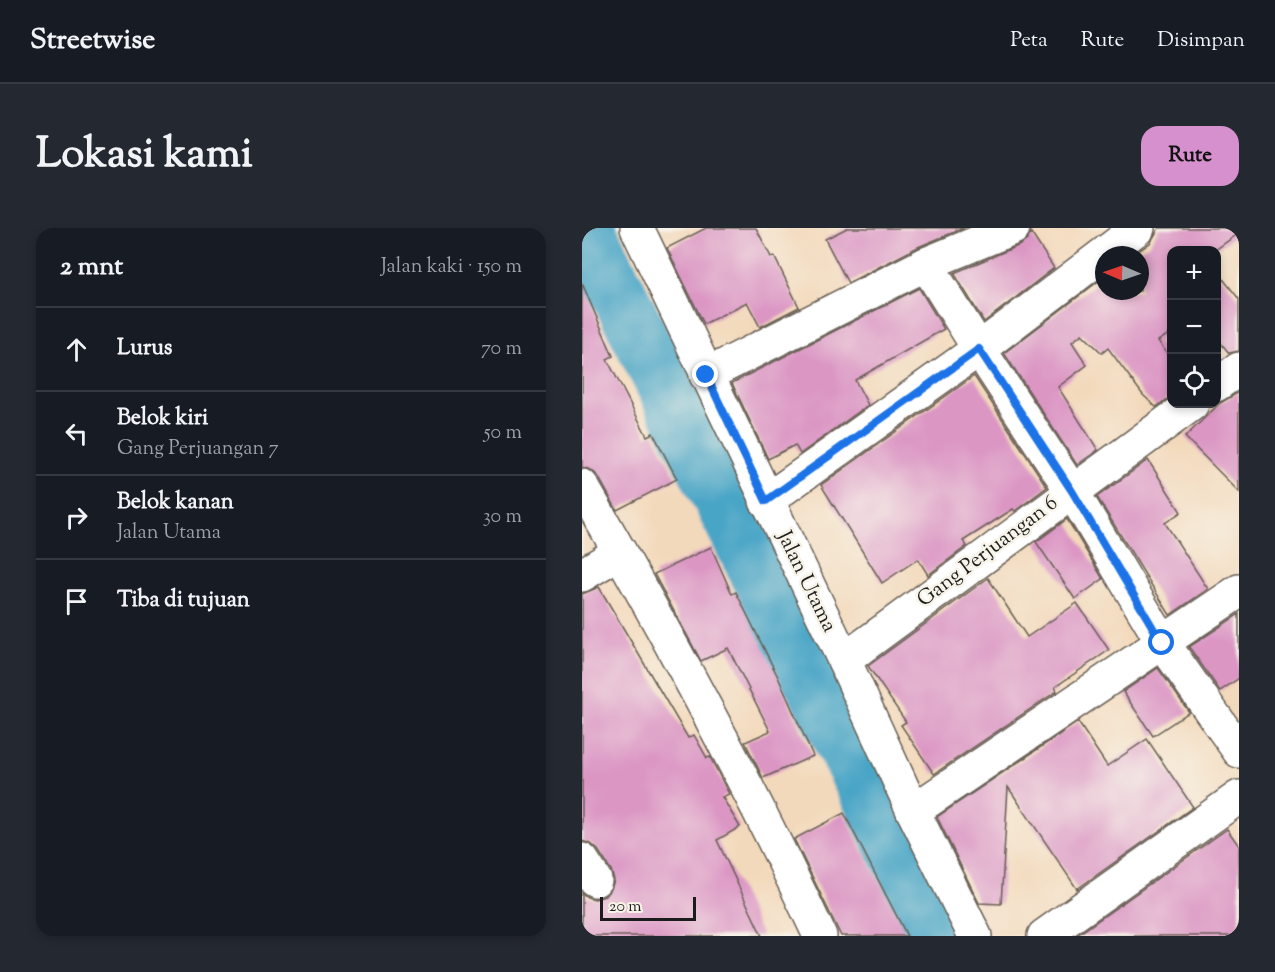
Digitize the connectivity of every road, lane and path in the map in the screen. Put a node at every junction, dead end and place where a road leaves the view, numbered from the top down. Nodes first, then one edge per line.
1 (1013, 228) edge
2 (1138, 228) edge
3 (640, 229) edge
4 (926, 264) junction
5 (979, 349) junction
6 (1239, 369) edge
7 (706, 375) junction
8 (1221, 382) edge
9 (1186, 408) edge
10 (582, 486) edge
11 (1072, 491) junction
12 (766, 501) junction
13 (620, 552) junction
14 (582, 574) edge
15 (1239, 591) edge
16 (1162, 643) junction
17 (844, 660) junction
18 (1239, 751) edge
19 (1239, 797) edge
20 (913, 811) junction
21 (820, 936) edge
22 (975, 936) edge
23 (1044, 936) edge

1 - 4 street
2 - 5 street
3 - 7 street, Jalan Utama
4 - 5 street
4 - 7 street
5 - 11 street
5 - 12 street
6 - 8 street
7 - 12 street, Jalan Utama
9 - 11 street, Gang Perjuangan 6
10 - 13 street
11 - 16 street
11 - 17 street, Gang Perjuangan 6
12 - 17 street, Jalan Utama
13 - 14 street
13 - 21 street
15 - 16 street
16 - 18 street
16 - 20 street
17 - 20 street, Jalan Utama
19 - 23 street
20 - 22 street, Jalan Utama

